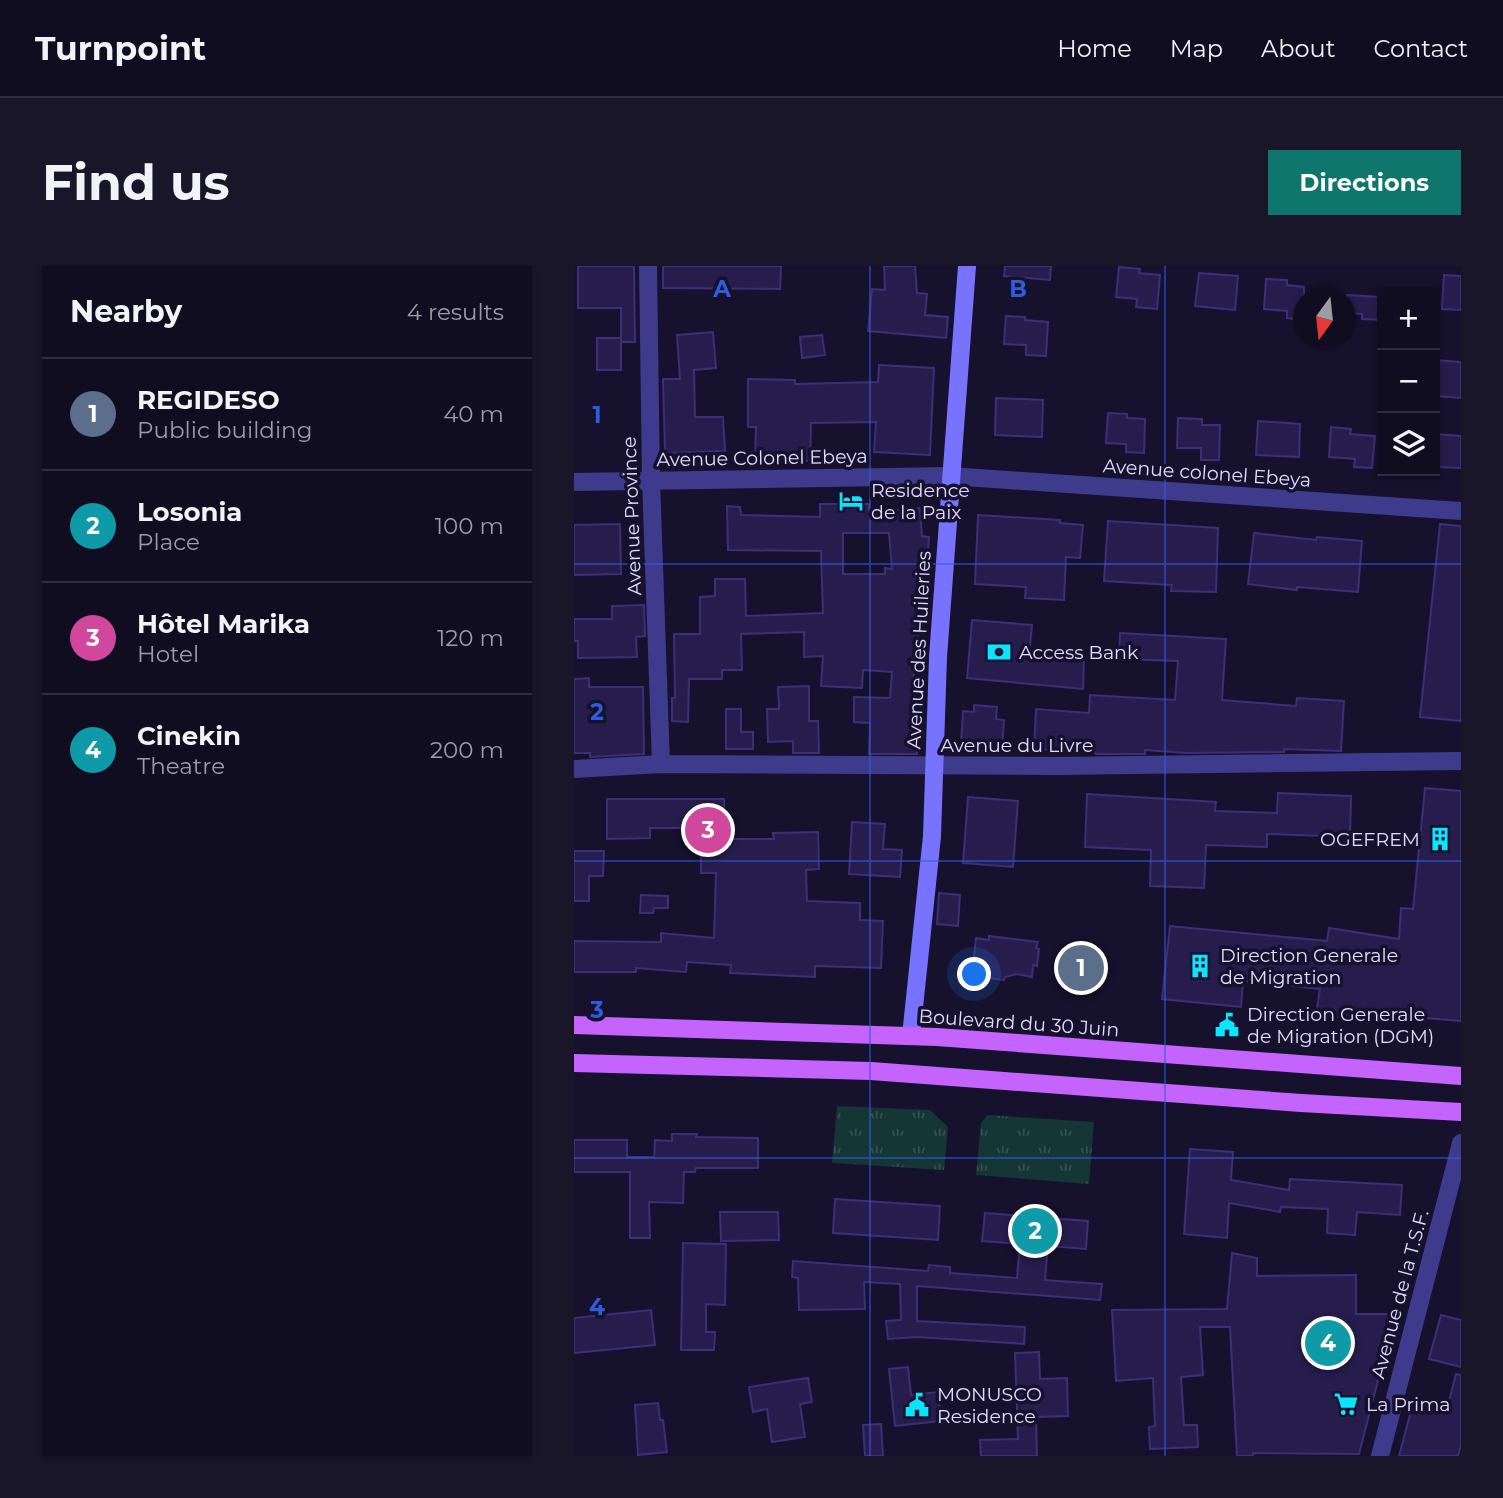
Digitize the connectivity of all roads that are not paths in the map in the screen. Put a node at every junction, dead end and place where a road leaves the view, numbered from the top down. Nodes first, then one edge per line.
1 (648, 266) edge
2 (967, 266) edge
3 (950, 476) junction
4 (651, 480) junction
5 (574, 482) edge
6 (1461, 511) edge
7 (1461, 761) edge
8 (661, 764) junction
9 (933, 766) junction
10 (574, 769) edge
11 (574, 1025) edge
12 (911, 1036) junction
13 (574, 1062) edge
14 (1461, 1076) edge
15 (1461, 1112) edge
16 (1461, 1143) edge
17 (1380, 1456) edge

1 - 4 street, Avenue Province
2 - 3 main road, Avenue des Huileries
3 - 4 street, Avenue Colonel Ebeya
3 - 6 street, Avenue colonel Ebeya
3 - 9 main road, Avenue des Huileries
4 - 5 street, Avenue Colonel Ebeya
4 - 8 street, Avenue Province
7 - 9 street, Avenue du Livre
8 - 9 street, Avenue du Livre
8 - 10 street, Avenue du Livre
9 - 12 main road, Avenue des Huileries
11 - 12 main road, Boulevard du 30 Juin
12 - 14 main road, Boulevard du 30 Juin
13 - 15 main road
16 - 17 street, Avenue de la T.S.F.

